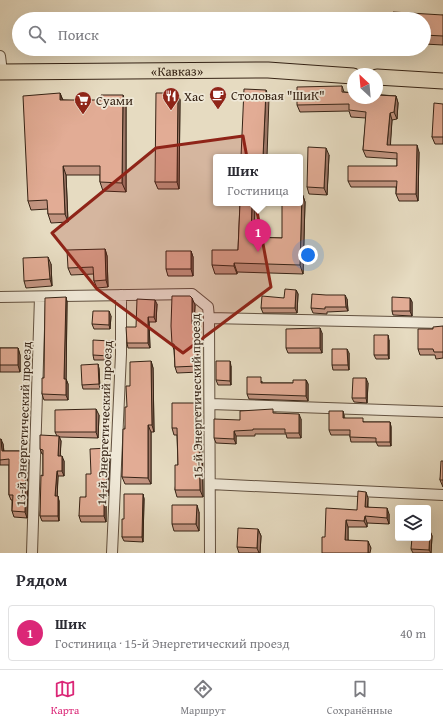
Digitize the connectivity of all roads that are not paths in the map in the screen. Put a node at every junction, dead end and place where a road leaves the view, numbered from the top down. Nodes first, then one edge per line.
1 (0, 56) edge
2 (1, 72) edge
3 (347, 76) edge
4 (383, 77) edge
5 (443, 81) edge
6 (121, 295) junction
7 (0, 297) edge
8 (40, 297) junction
9 (209, 318) junction
10 (443, 323) edge
11 (210, 404) junction
12 (443, 412) edge
13 (210, 484) junction
14 (443, 495) edge
15 (32, 553) edge
16 (112, 553) edge
17 (206, 553) edge
18 (210, 553) edge

1 - 2 street
2 - 3 highway, «Кавказ»
4 - 5 highway
6 - 8 street, 15-й Энергетический проезд
6 - 9 street, 15-й Энергетический проезд
6 - 16 street, 14-й Энергетический проезд
7 - 8 street, 15-й Энергетический проезд
8 - 15 street, 13-й Энергетический проезд
9 - 10 street
9 - 11 street, 15-й Энергетический проезд
11 - 12 street
11 - 13 street, 15-й Энергетический проезд
13 - 14 street
13 - 18 street, 15-й Энергетический проезд
17 - 18 street

